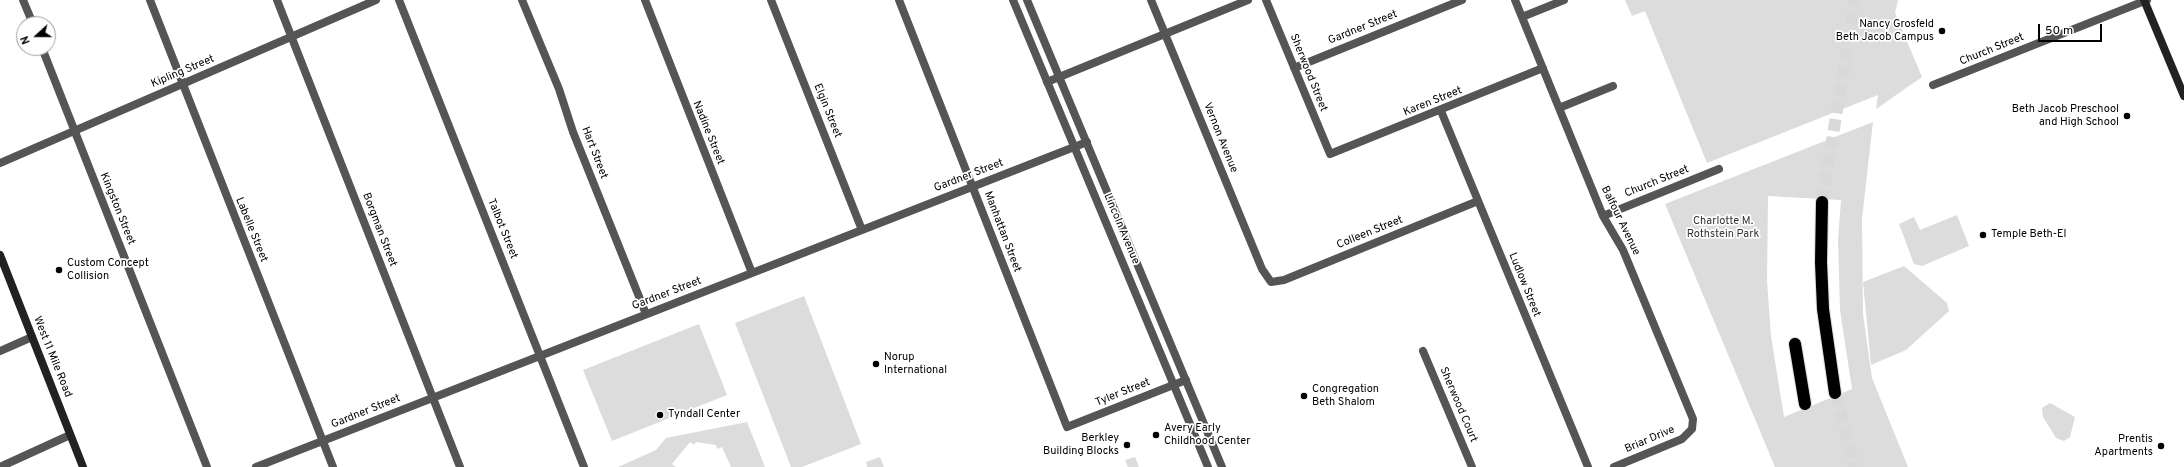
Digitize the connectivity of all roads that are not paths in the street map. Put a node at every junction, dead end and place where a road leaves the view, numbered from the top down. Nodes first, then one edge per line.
1 (23, 0) edge
2 (150, 0) edge
3 (277, 0) edge
4 (376, 0) edge
5 (399, 0) edge
6 (522, 0) edge
7 (646, 0) edge
8 (771, 0) edge
9 (899, 0) edge
10 (1013, 0) edge
11 (1027, 0) edge
12 (1151, 0) edge
13 (1248, 0) edge
14 (1266, 0) edge
15 (1462, 0) edge
16 (1515, 0) edge
17 (1564, 0) edge
18 (2145, 0) edge
19 (29, 16) edge
20 (1522, 17) junction
21 (1165, 33) junction
22 (291, 37) junction
23 (45, 56) edge
24 (1294, 68) junction
25 (1543, 68) junction
26 (1059, 77) junction
27 (1047, 82) junction
28 (182, 84) junction
29 (1934, 85) dead end
30 (1613, 86) dead end
31 (2184, 96) edge
32 (1559, 108) junction
33 (1441, 111) junction
34 (74, 131) junction
35 (1087, 142) junction
36 (1074, 147) junction
37 (1330, 154) joint
38 (0, 163) edge
39 (1719, 169) dead end
40 (972, 186) junction
41 (1478, 201) junction
42 (1822, 202) tunnel mouth
43 (1603, 216) junction
44 (862, 230) junction
45 (0, 255) edge
46 (752, 273) junction
47 (1271, 282) joint
48 (646, 314) junction
49 (32, 337) junction
50 (1795, 344) dead end
51 (0, 351) edge
52 (1423, 351) dead end
53 (540, 356) junction
54 (1186, 380) junction
55 (1174, 385) junction
56 (1835, 393) tunnel mouth
57 (433, 398) junction
58 (1806, 404) dead end
59 (1067, 427) joint
60 (1692, 429) joint
61 (1206, 430) junction
62 (70, 434) junction
63 (1195, 434) junction
64 (323, 441) junction
65 (0, 467) edge
66 (83, 467) edge
67 (207, 467) edge
68 (256, 467) edge
69 (333, 467) edge
70 (460, 467) edge
71 (584, 467) edge
72 (1208, 467) edge
73 (1222, 467) edge
74 (1472, 467) edge
75 (1588, 467) edge
76 (1614, 467) edge

1 - 19 street
2 - 28 street, Labelle Street
3 - 22 street, Borgman Street
4 - 22 street, Kipling Street
5 - 53 street, Talbot Street
6 - 48 street, Hart Street
7 - 46 street, Nadine Street
8 - 44 street, Elgin Street
9 - 40 street, Manhattan Street
10 - 27 street, Lincoln Avenue
11 - 26 street, Lincoln Avenue
12 - 21 street, Vernon Avenue
13 - 21 street
14 - 24 street, Sherwood Street
15 - 24 street, Gardner Street
16 - 20 street, Balfour Avenue
17 - 20 street
18 - 29 street, Church Street
18 - 31 main road
20 - 25 street, Balfour Avenue
21 - 26 street
21 - 47 street, Vernon Avenue
22 - 28 street, Kipling Street
22 - 57 street, Borgman Street
23 - 34 street, Kingston Street
24 - 37 street, Sherwood Street
25 - 32 street, Balfour Avenue
25 - 33 street, Karen Street
26 - 27 street
26 - 35 street, Lincoln Avenue
27 - 36 street, Lincoln Avenue
28 - 34 street, Kipling Street
28 - 64 street, Labelle Street
30 - 32 street
32 - 43 street, Balfour Avenue
33 - 37 street, Karen Street
33 - 41 street, Ludlow Street
34 - 38 street, Kipling Street
34 - 67 street, Kingston Street
35 - 36 street, Gardner Street
35 - 54 street, Lincoln Avenue
36 - 40 street, Gardner Street
36 - 55 street, Lincoln Avenue
39 - 43 street, Church Street
40 - 44 street, Gardner Street
40 - 59 street, Manhattan Street
41 - 47 street, Colleen Street
41 - 75 street, Ludlow Street
42 - 56 highway
43 - 60 street, Balfour Avenue
44 - 46 street, Gardner Street
45 - 49 main road, West 11 Mile Road
46 - 48 street, Gardner Street
48 - 53 street, Gardner Street
49 - 51 street
49 - 62 main road, West 11 Mile Road
50 - 58 highway
52 - 74 street, Sherwood Court
53 - 57 street, Gardner Street
53 - 71 street, Talbot Street
54 - 55 street, Tyler Street
54 - 61 street, Lincoln Avenue
55 - 59 street, Tyler Street
55 - 63 street, Lincoln Avenue
57 - 64 street, Gardner Street
57 - 70 street, Borgman Street
60 - 76 street, Briar Drive
61 - 63 street
61 - 73 street, Lincoln Avenue
62 - 65 street
62 - 66 main road, West 11 Mile Road
63 - 72 street, Lincoln Avenue
64 - 68 street, Gardner Street
64 - 69 street, Labelle Street

